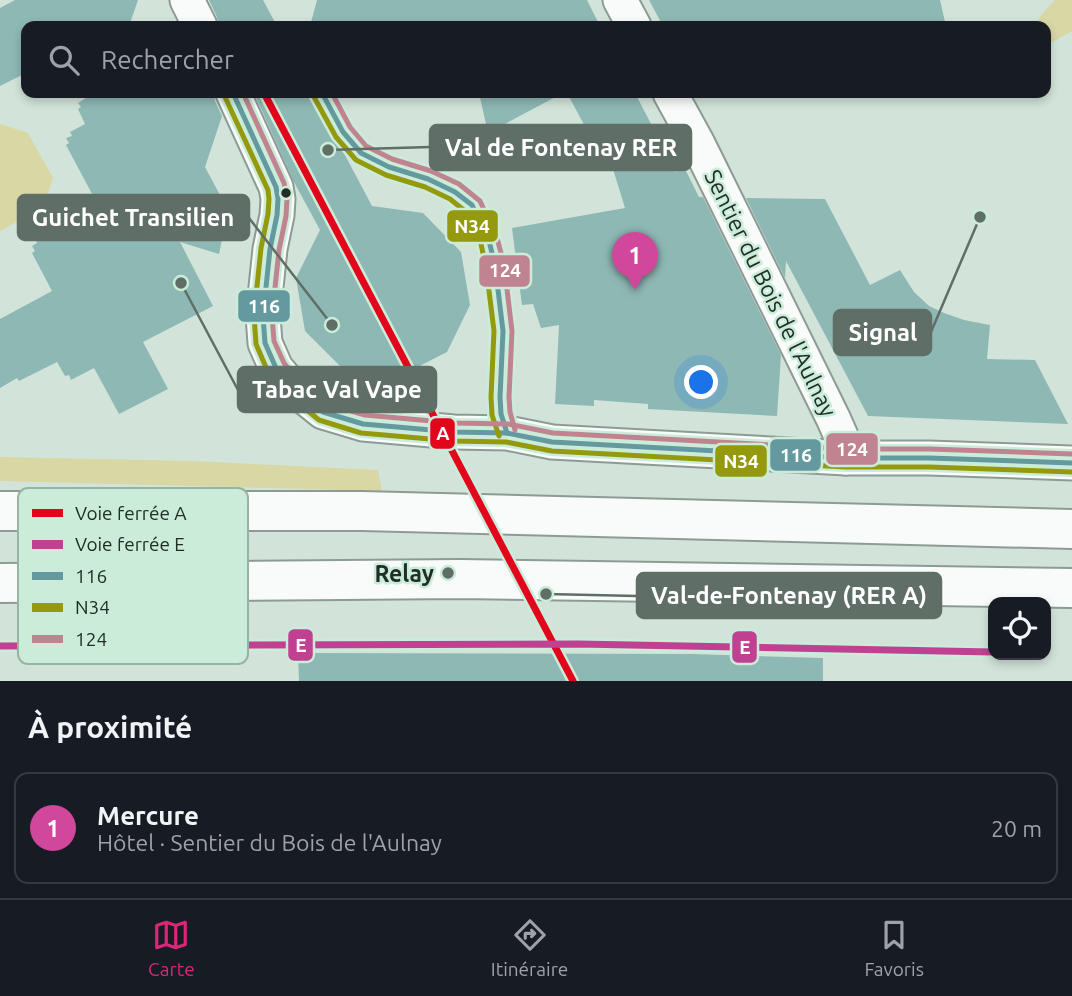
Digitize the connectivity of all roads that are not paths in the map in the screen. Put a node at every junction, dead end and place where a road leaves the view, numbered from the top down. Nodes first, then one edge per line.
1 (187, 0) edge
2 (620, 0) edge
3 (198, 21) edge
4 (631, 21) edge
5 (235, 98) edge
6 (672, 98) edge
7 (846, 458) junction
8 (1072, 463) edge
9 (0, 511) edge
10 (18, 511) edge
11 (248, 512) edge
12 (1072, 529) edge
13 (248, 581) edge
14 (0, 583) edge
15 (18, 583) edge
16 (1072, 588) edge

1 - 3 street
2 - 4 street
5 - 7 street
6 - 7 street, Sentier du Bois de l'Aulnay
7 - 8 street
9 - 10 highway
11 - 12 highway
13 - 16 highway
14 - 15 highway

